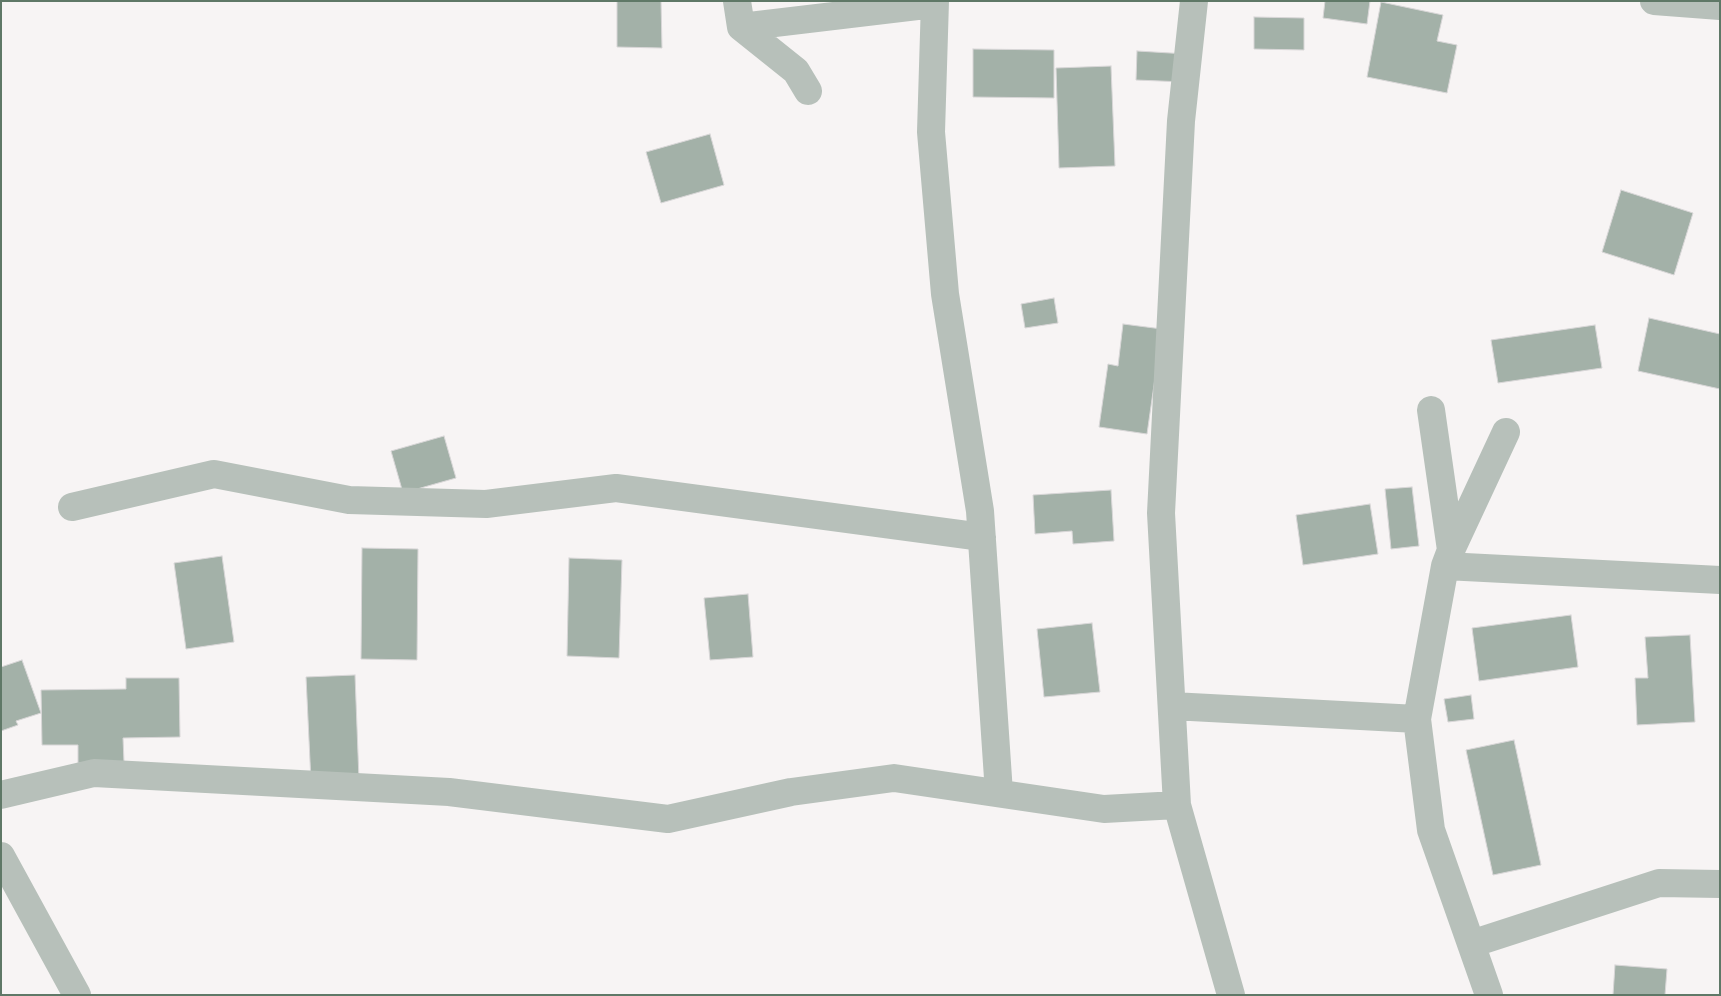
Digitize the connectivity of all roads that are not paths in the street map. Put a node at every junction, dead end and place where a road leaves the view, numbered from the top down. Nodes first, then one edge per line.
1 (737, 1) edge
2 (1194, 1) edge
3 (1654, 1) edge
4 (934, 2) edge
5 (1720, 6) edge
6 (741, 28) junction
7 (808, 91) dead end
8 (1431, 410) dead end
9 (1506, 432) dead end
10 (72, 507) dead end
11 (982, 537) junction
12 (1448, 558) junction
13 (1720, 580) edge
14 (1172, 706) junction
15 (1418, 719) junction
16 (999, 793) junction
17 (1, 795) edge
18 (1177, 805) junction
19 (1, 856) edge
20 (1720, 884) edge
21 (1470, 944) junction
22 (77, 995) edge
23 (1230, 995) edge
24 (1489, 995) edge

1 - 6 street
2 - 14 street
3 - 5 street
4 - 6 street
4 - 11 street
6 - 7 street
8 - 12 street
9 - 12 street
10 - 11 street
11 - 16 street
12 - 13 street
12 - 15 street
14 - 15 street
14 - 18 street
15 - 21 street
16 - 17 street
16 - 18 street
18 - 23 street
19 - 22 street
20 - 21 street
21 - 24 street

